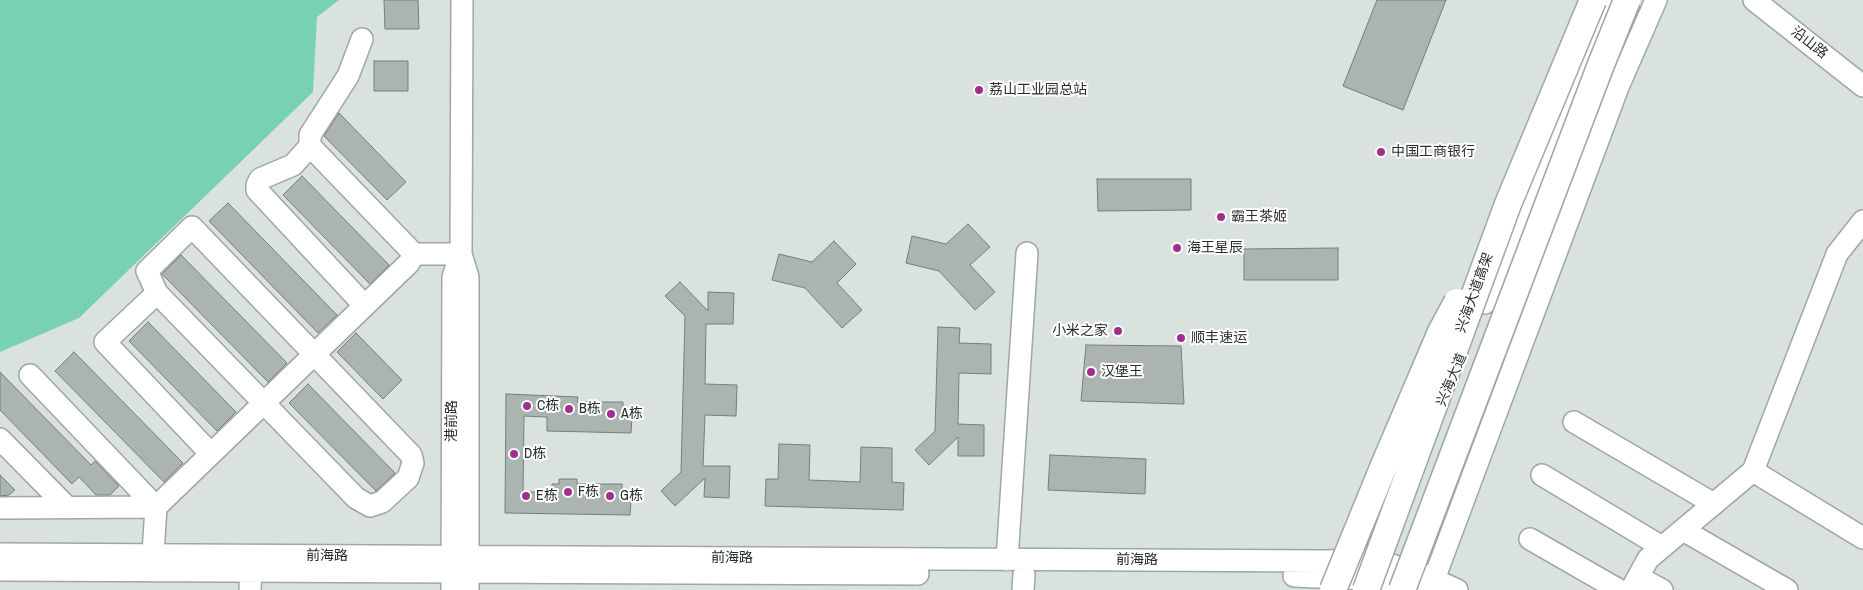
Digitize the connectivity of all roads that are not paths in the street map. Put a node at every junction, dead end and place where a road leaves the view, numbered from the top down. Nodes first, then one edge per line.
1 (462, 0) edge
2 (1593, 0) edge
3 (1609, 0) edge
4 (1627, 0) edge
5 (1656, 0) edge
6 (1754, 0) edge
7 (362, 39) dead end
8 (1863, 86) edge
9 (310, 146) junction
10 (1508, 204) junction
11 (1863, 221) edge
12 (414, 254) junction
13 (461, 254) junction
14 (1027, 254) dead end
15 (157, 293) junction
16 (364, 305) junction
17 (314, 354) junction
18 (30, 375) dead end
19 (264, 403) junction
20 (1574, 422) dead end
21 (0, 438) edge
22 (211, 454) junction
23 (1753, 471) junction
24 (1542, 475) dead end
25 (1714, 504) junction
26 (156, 507) junction
27 (0, 508) edge
28 (68, 508) junction
29 (1683, 530) junction
30 (1863, 538) edge
31 (1530, 539) dead end
32 (1662, 547) junction
33 (0, 554) edge
34 (153, 554) junction
35 (1371, 558) junction
36 (1007, 560) junction
37 (0, 570) edge
38 (460, 573) edge
39 (250, 580) edge
40 (1023, 582) edge
41 (1635, 584) edge
42 (1361, 586) edge
43 (1433, 587) edge
44 (1333, 590) edge
45 (1402, 590) edge
46 (1457, 590) edge
47 (1619, 590) edge
48 (1662, 590) edge
49 (1787, 590) edge

1 - 13 street, 港前路
2 - 10 main road, 兴海大道高架, bridge
3 - 35 street, 兴海大道
4 - 45 main road, bridge
5 - 43 street
6 - 8 street, 沿山路
7 - 9 street
9 - 12 street
9 - 16 street
10 - 42 main road, 兴海大道高架, bridge
10 - 44 main road, bridge
11 - 23 street
12 - 13 street
12 - 16 street
13 - 38 street, 港前路
14 - 36 street
15 - 17 street
15 - 19 street
15 - 22 street
16 - 17 street
17 - 19 street
17 - 19 street
18 - 26 street
19 - 22 street
20 - 25 street
21 - 28 street
22 - 26 street
23 - 25 street
23 - 30 street
24 - 32 street
25 - 29 street
26 - 28 street
26 - 34 street
27 - 28 street
29 - 32 street
29 - 49 street
31 - 47 street
32 - 41 street
33 - 34 street, 前海路
34 - 38 street, 前海路
35 - 36 street, 前海路
35 - 42 street, 兴海大道
35 - 43 street, 前海路
36 - 38 street, 前海路
37 - 39 street, 前海路
38 - 39 street, 前海路
38 - 40 street, 前海路
40 - 42 street, 前海路
41 - 48 street
42 - 43 street, 前海路
43 - 46 street, 前海路

